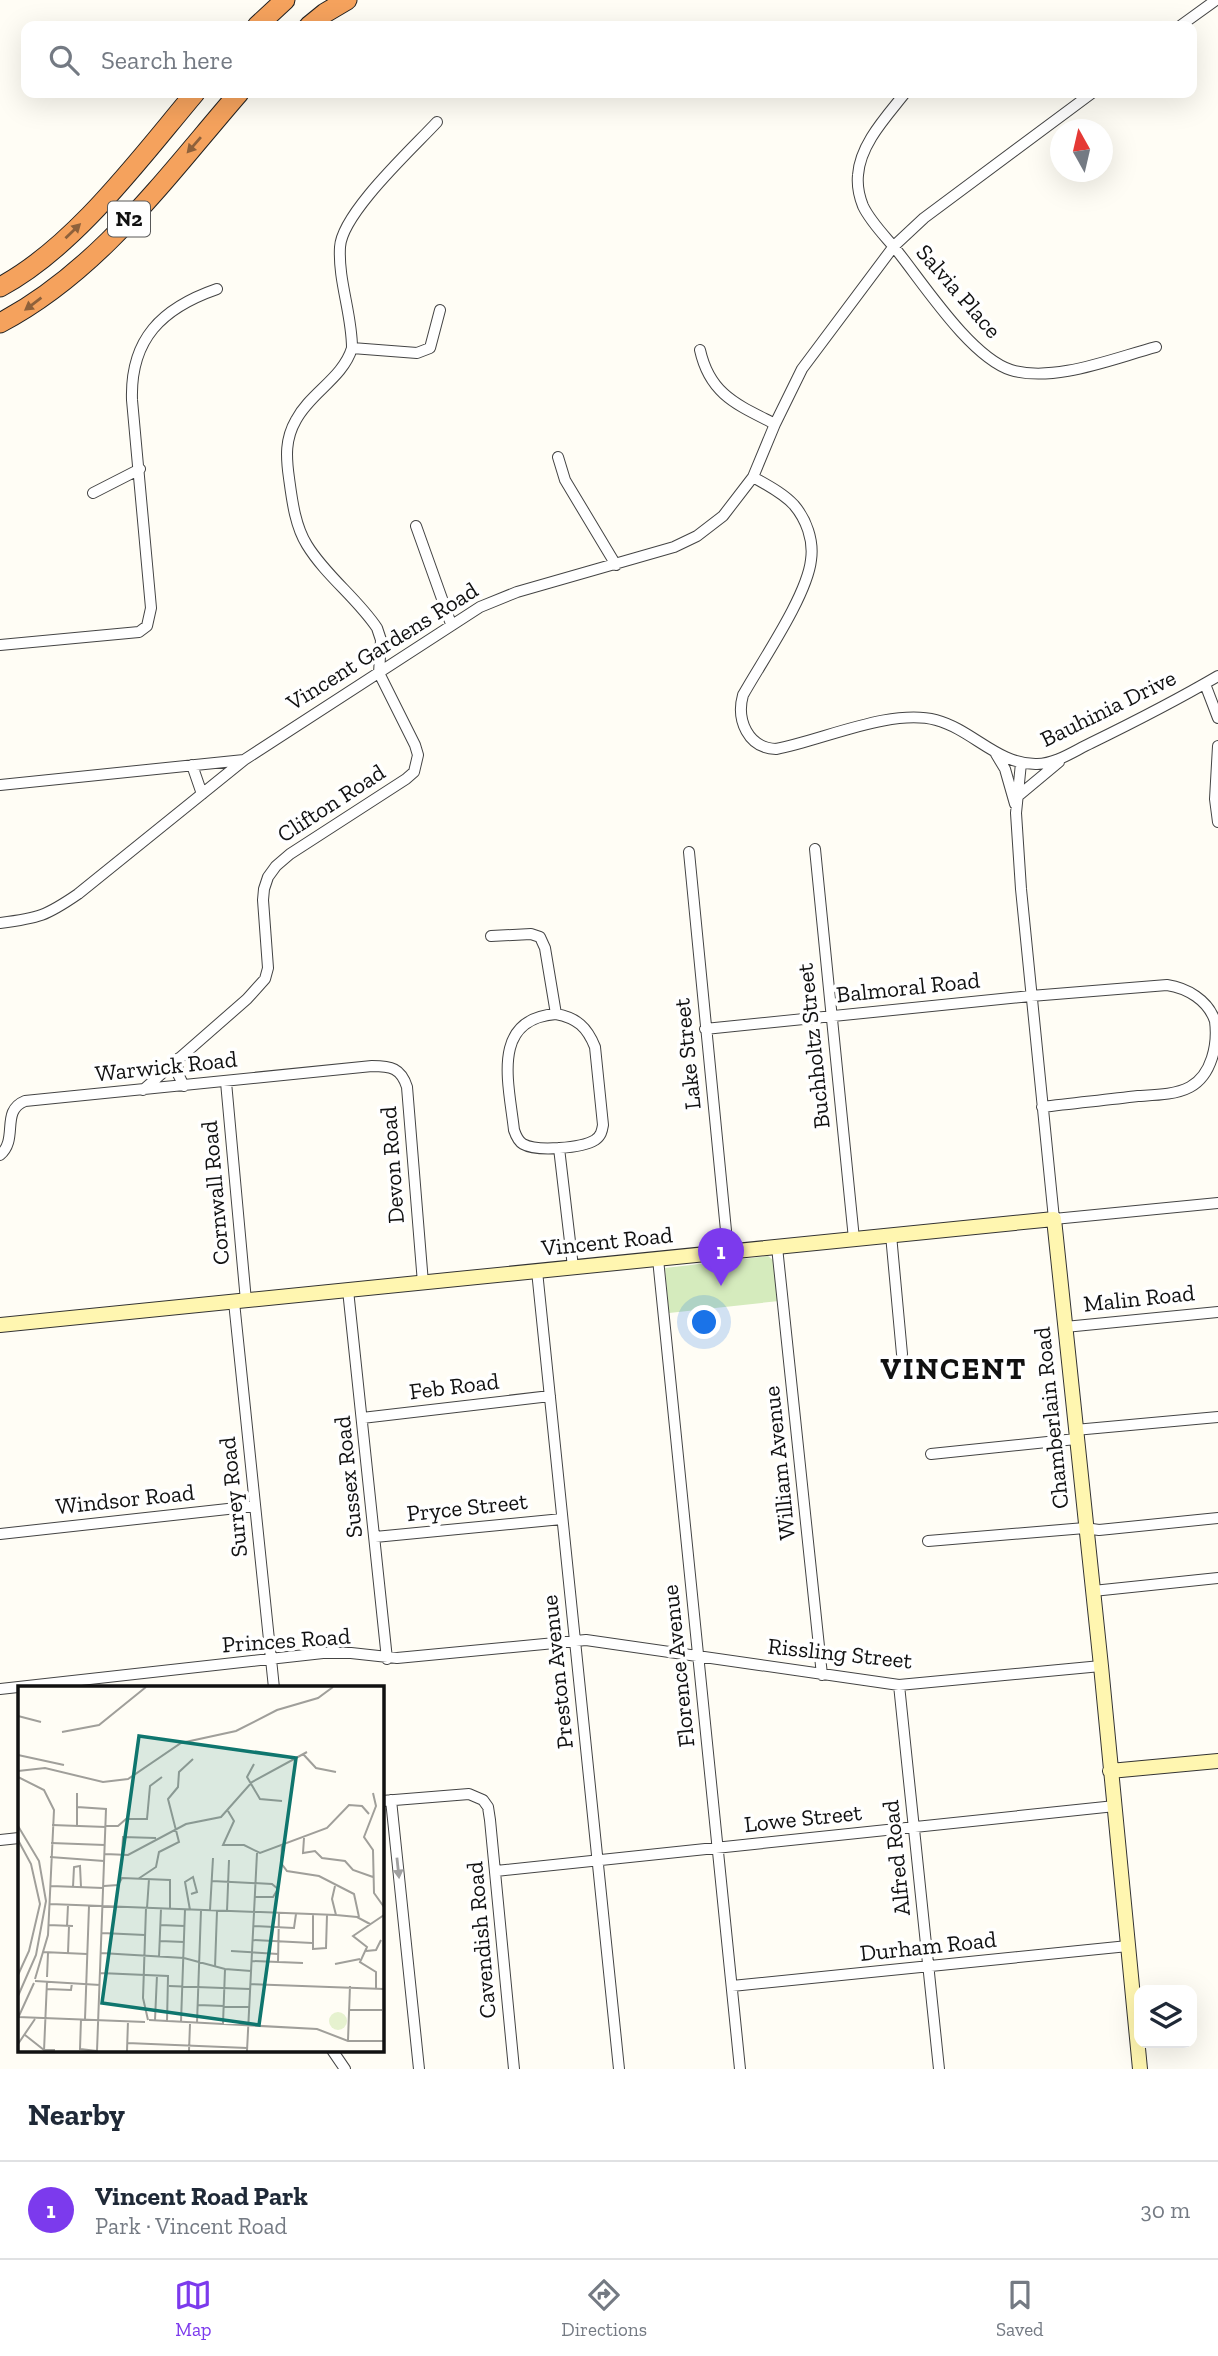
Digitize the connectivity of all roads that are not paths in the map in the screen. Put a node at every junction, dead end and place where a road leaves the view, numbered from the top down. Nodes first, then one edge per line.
1 (285, 0) edge
2 (347, 0) edge
3 (1216, 0) edge
4 (262, 21) edge
5 (315, 21) edge
6 (1187, 21) edge
7 (191, 98) edge
8 (235, 98) edge
9 (901, 98) edge
10 (1085, 98) edge
11 (438, 122) dead end
12 (894, 247) junction
13 (0, 287) edge
14 (216, 289) dead end
15 (440, 310) dead end
16 (0, 323) edge
17 (1156, 347) dead end
18 (352, 348) junction
19 (700, 350) dead end
20 (775, 424) junction
21 (558, 457) dead end
22 (140, 469) junction
23 (753, 477) junction
24 (93, 493) dead end
25 (416, 526) dead end
26 (616, 565) junction
27 (452, 624) junction
28 (0, 645) edge
29 (379, 673) junction
30 (1218, 676) edge
31 (1205, 684) junction
32 (1218, 718) edge
33 (1218, 746) edge
34 (995, 752) junction
35 (1066, 755) junction
36 (244, 760) junction
37 (1021, 763) junction
38 (192, 765) junction
39 (0, 785) edge
40 (202, 794) junction
41 (1017, 802) junction
42 (1218, 822) edge
43 (815, 849) dead end
44 (689, 852) dead end
45 (0, 923) edge
46 (492, 936) dead end
47 (1031, 996) junction
48 (556, 1014) junction
49 (831, 1016) junction
50 (705, 1029) junction
51 (179, 1058) junction
52 (377, 1066) joint
53 (226, 1082) junction
54 (184, 1086) junction
55 (143, 1090) junction
56 (1042, 1107) junction
57 (559, 1148) junction
58 (0, 1155) edge
59 (1218, 1202) edge
60 (1054, 1220) junction
61 (891, 1235) junction
62 (853, 1238) junction
63 (778, 1247) junction
64 (727, 1251) junction
65 (658, 1259) junction
66 (573, 1267) junction
67 (537, 1271) junction
68 (422, 1283) junction
69 (348, 1290) junction
70 (240, 1301) junction
71 (1218, 1311) edge
72 (0, 1325) edge
73 (1065, 1327) junction
74 (902, 1354) dead end
75 (550, 1396) junction
76 (1218, 1417) edge
77 (362, 1418) junction
78 (1076, 1434) junction
79 (931, 1454) dead end
80 (255, 1506) junction
81 (1218, 1518) edge
82 (562, 1519) junction
83 (1085, 1528) junction
84 (0, 1534) edge
85 (375, 1537) junction
86 (928, 1541) dead end
87 (1218, 1578) edge
88 (1093, 1591) junction
89 (575, 1640) junction
90 (698, 1656) junction
91 (387, 1659) junction
92 (271, 1660) junction
93 (1101, 1666) junction
94 (822, 1675) junction
95 (900, 1685) junction
96 (28, 1686) edge
97 (274, 1686) edge
98 (18, 1687) edge
99 (0, 1689) edge
100 (1218, 1761) edge
101 (1110, 1771) junction
102 (386, 1801) edge
103 (1115, 1806) junction
104 (914, 1827) junction
105 (18, 1838) edge
106 (0, 1840) edge
107 (718, 1848) junction
108 (597, 1860) junction
109 (496, 1871) junction
110 (1128, 1946) junction
111 (929, 1967) junction
112 (732, 1986) junction
113 (333, 2052) edge
114 (345, 2069) edge
115 (419, 2069) edge
116 (514, 2069) edge
117 (619, 2069) edge
118 (740, 2069) edge
119 (939, 2069) edge
120 (1140, 2069) edge

1 - 4 highway
2 - 5 highway
3 - 6 street
13 -> 7 highway, N2
8 -> 16 highway, N2
9 - 12 street, Salvia Place
10 - 12 street, Vincent Gardens Road
11 - 18 street
12 - 17 street, Salvia Place
12 - 20 street, Vincent Gardens Road
14 - 22 street
15 - 18 street
18 - 29 street
19 - 20 street
20 - 23 street, Vincent Gardens Road
21 - 26 street
22 - 24 street
22 - 28 street
23 - 26 street, Vincent Gardens Road
23 - 34 street, Bauhinia Drive
25 - 27 street
26 - 27 street, Vincent Gardens Road
27 - 29 street, Vincent Gardens Road
29 - 36 street, Vincent Gardens Road
29 - 51 street, Clifton Road
30 - 31 street, Bauhinia Drive
31 - 32 street
31 - 35 street, Bauhinia Drive
33 - 42 street
34 - 37 street, Bauhinia Drive
34 - 41 street
35 - 37 street, Bauhinia Drive
35 - 41 street
36 - 38 street
36 - 40 street, Vincent Gardens Road
37 - 41 street, Chamberlain Road
38 - 39 street
38 - 40 street
40 - 45 street, Vincent Gardens Road
41 - 47 street, Chamberlain Road
43 - 49 street, Buchholtz Street
44 - 50 street, Lake Street
46 - 48 street
47 - 49 street, Balmoral Road
47 - 56 street, Chamberlain Road
47 - 56 street, Balmoral Road
48 - 57 street
48 - 57 street
49 - 50 street, Balmoral Road
49 - 62 street, Buchholtz Street
50 - 64 street, Lake Street
51 - 54 street
51 - 55 street, Clifton Road
52 - 53 street, Warwick Road
52 - 68 street, Devon Road
53 - 54 street, Warwick Road
53 - 70 street, Cornwall Road
54 - 55 street, Warwick Road
55 - 58 street, Warwick Road
56 - 60 street, Chamberlain Road
57 - 66 street
59 - 60 street, Vincent Road
60 - 61 street, Vincent Road
60 - 73 street, Chamberlain Road
61 - 62 street, Vincent Road
61 - 74 street
62 - 63 street, Vincent Road
63 - 64 street, Vincent Road
63 - 94 street, William Avenue
64 - 65 street, Vincent Road
65 - 66 street, Vincent Road
65 - 90 street, Florence Avenue
66 - 67 street, Vincent Road
67 - 68 street, Vincent Road
67 - 75 street, Preston Avenue
68 - 69 street, Vincent Road
69 - 70 street, Vincent Road
69 - 77 street, Sussex Road
70 - 72 street, Vincent Road
70 - 80 street, Surrey Road
71 - 73 street, Malin Road
73 - 78 street, Chamberlain Road
75 - 77 street, Feb Road
75 - 82 street, Preston Avenue
76 - 78 street
77 - 85 street, Sussex Road
78 - 79 street
78 - 83 street, Chamberlain Road
80 - 84 street, Windsor Road
80 - 92 street, Surrey Road
81 - 83 street
82 - 85 street, Pryce Street
82 - 89 street, Preston Avenue
83 - 86 street
83 - 88 street, Chamberlain Road
85 - 91 street, Sussex Road
87 - 88 street
88 - 93 street, Chamberlain Road
89 - 90 street, Rissling Street
89 - 91 street, Princes Road
89 - 108 street, Preston Avenue
90 - 94 street, Rissling Street
90 - 107 street, Florence Avenue
91 - 92 street, Princes Road
92 - 96 street, Princes Road
92 - 97 street, Surrey Road
93 - 95 street, Rissling Street
93 - 101 street, Chamberlain Road
94 - 95 street, Rissling Street
95 - 104 street, Alfred Road
98 - 99 street, Princes Road
100 - 101 street
101 - 103 street, Chamberlain Road
102 - 109 street, Cavendish Road
102 -> 115 street
103 - 104 street, Lowe Street
103 - 110 street, Chamberlain Road
104 - 107 street, Lowe Street
104 - 111 street, Alfred Road
105 - 106 street
107 - 108 street, Lowe Street
107 - 112 street, Florence Avenue
108 - 109 street, Lowe Street
108 - 117 street, Preston Avenue
109 - 116 street, Cavendish Road
110 - 111 street, Durham Road
110 - 120 street, Chamberlain Road
111 - 112 street, Durham Road
111 - 119 street, Alfred Road
112 - 118 street, Florence Avenue
113 - 114 street

